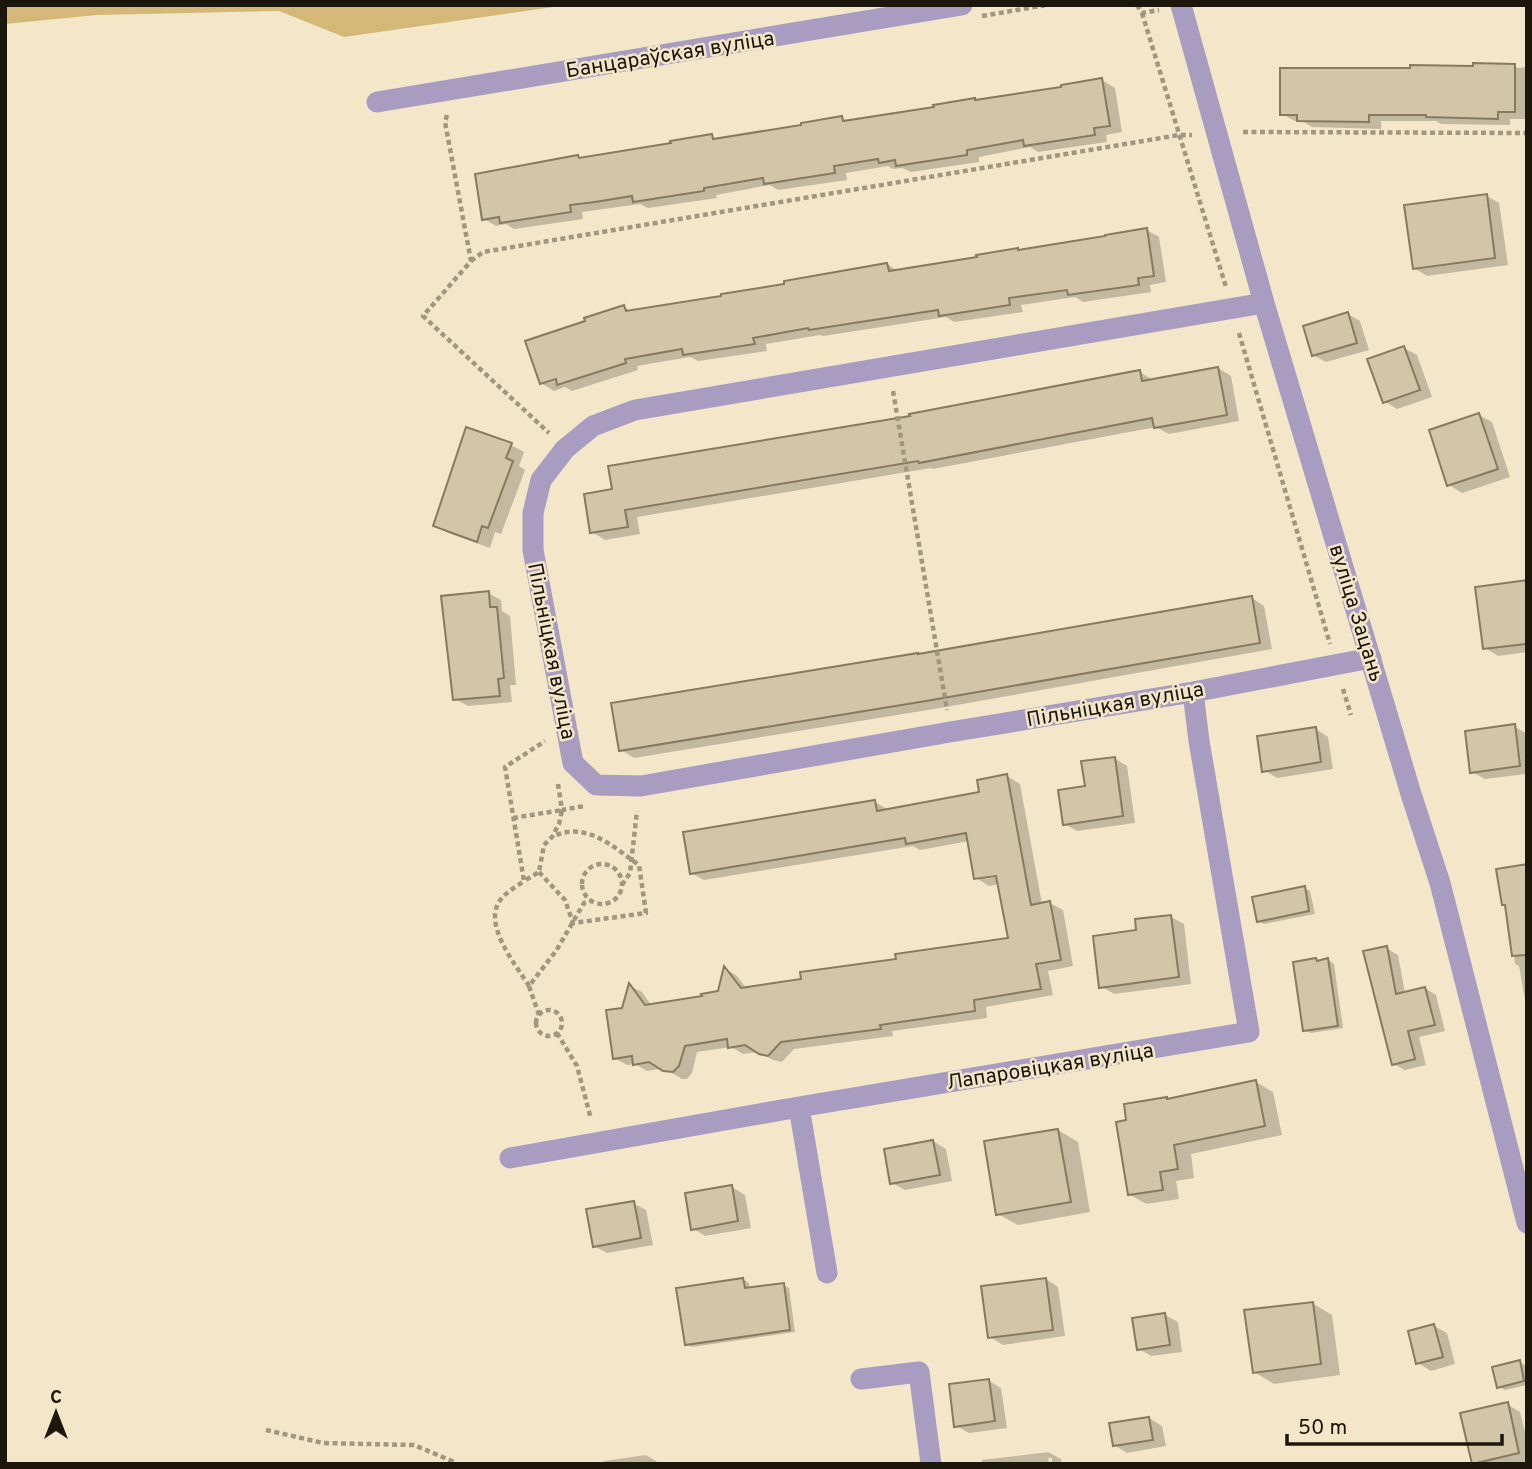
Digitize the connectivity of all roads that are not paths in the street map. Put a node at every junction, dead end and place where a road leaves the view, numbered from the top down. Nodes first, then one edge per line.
1 (962, 5) edge
2 (1181, 5) edge
3 (377, 102) dead end
4 (1264, 303) junction
5 (1371, 657) junction
6 (1193, 692) junction
7 (799, 1107) junction
8 (510, 1158) dead end
9 (1527, 1223) edge
10 (827, 1273) dead end
11 (861, 1379) dead end
12 (931, 1464) edge

1 - 3 street, Банцараўская вуліца
2 - 4 street, вуліца Зацань
4 - 5 street, вуліца Зацань
4 - 6 street, Пільніцкая вуліца
5 - 6 street, Пільніцкая вуліца
5 - 9 street, вуліца Зацань
6 - 7 street, Лапаровіцкая вуліца
7 - 8 street, Лапаровіцкая вуліца
7 - 10 street
11 - 12 street

